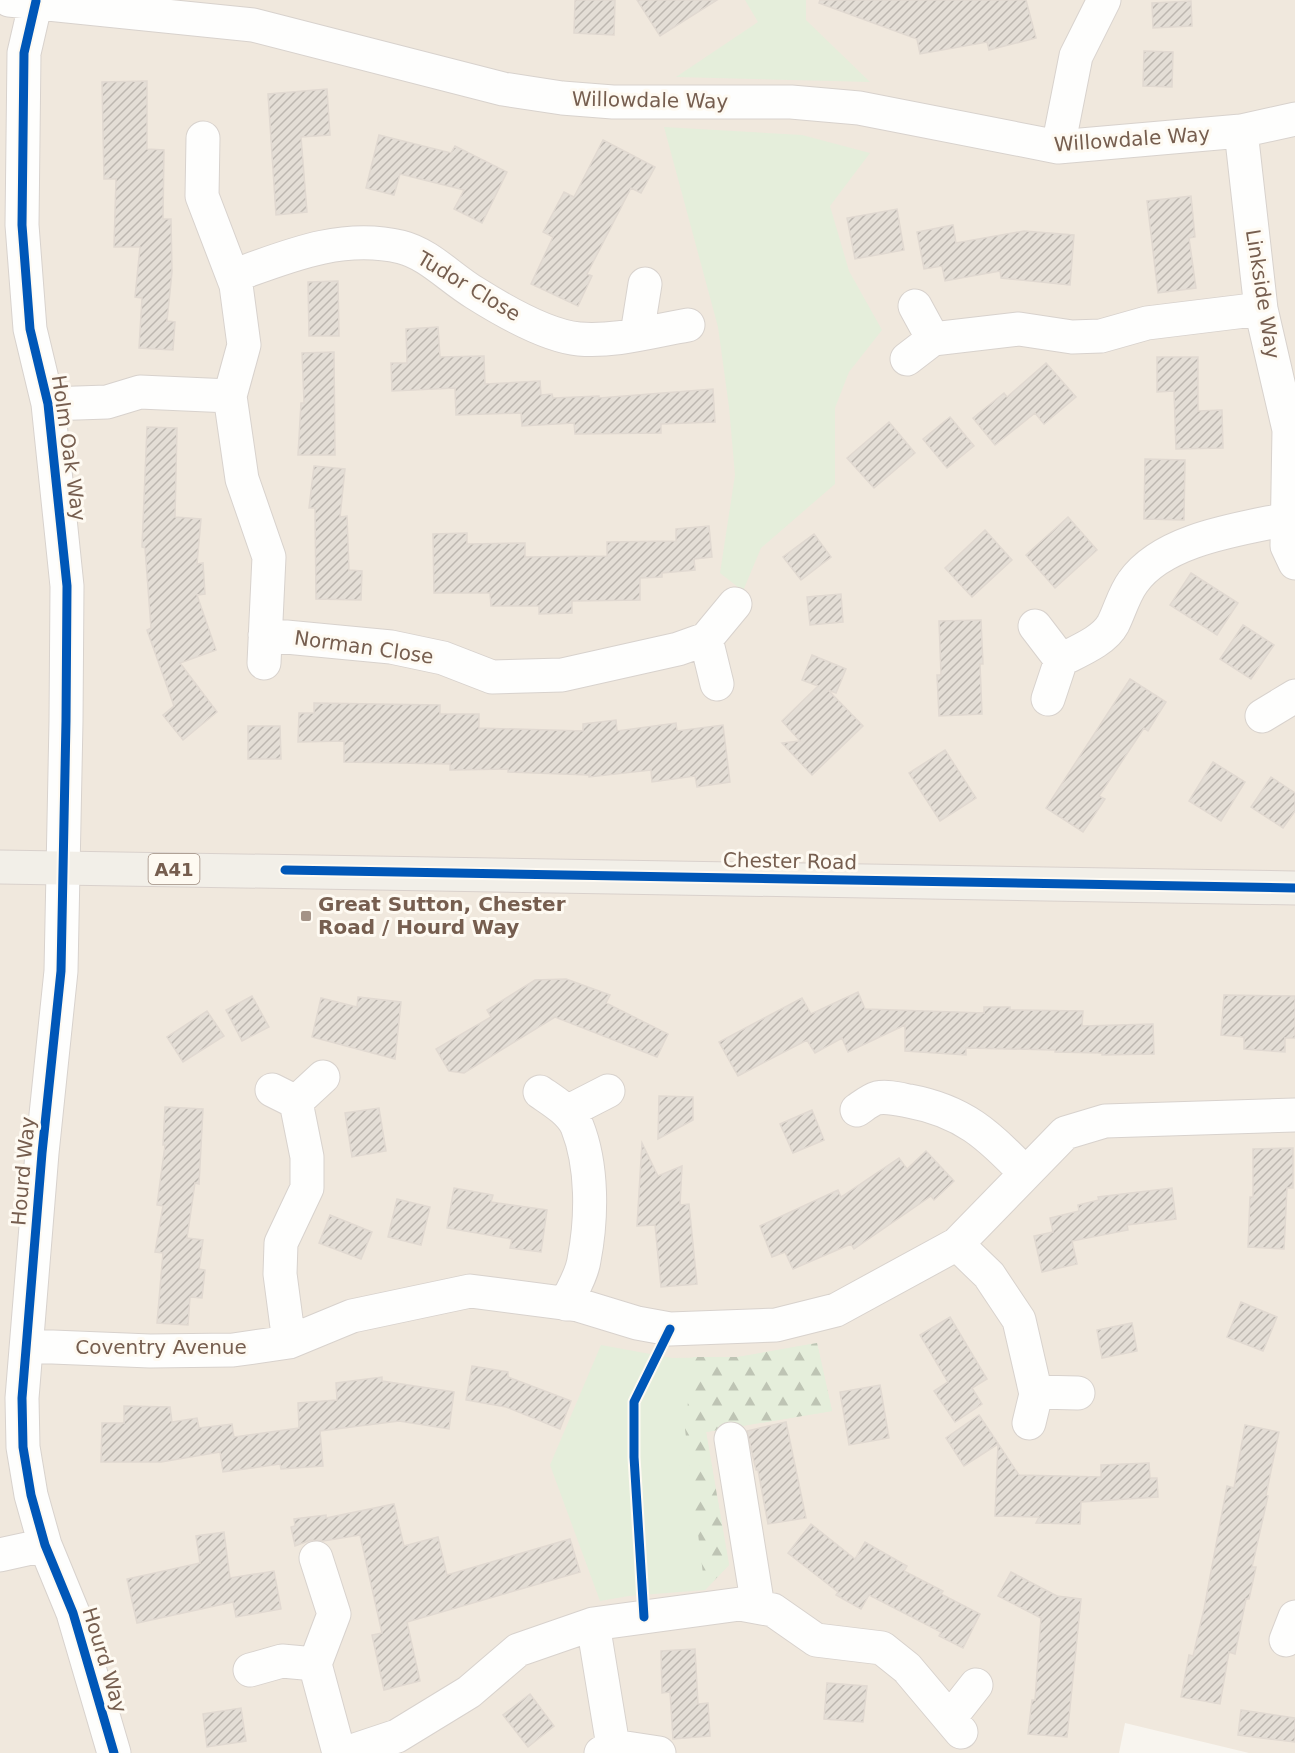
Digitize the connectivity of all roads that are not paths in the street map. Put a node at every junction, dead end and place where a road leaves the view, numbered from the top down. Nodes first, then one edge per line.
1 (1104, 0) edge
2 (22, 1) edge
3 (254, 12) edge
4 (1295, 119) edge
5 (1241, 131) junction
6 (203, 138) dead end
7 (1058, 147) junction
8 (233, 276) junction
9 (645, 284) dead end
10 (915, 306) dead end
11 (1261, 309) junction
12 (688, 325) dead end
13 (637, 334) junction
14 (933, 339) junction
15 (907, 359) dead end
16 (230, 396) junction
17 (48, 404) junction
18 (1287, 519) junction
19 (1295, 563) edge
20 (735, 604) dead end
21 (1035, 626) dead end
22 (706, 639) junction
23 (1061, 660) junction
24 (717, 684) dead end
25 (1295, 696) edge
26 (1048, 699) dead end
27 (1262, 716) dead end
28 (64, 866) junction
29 (0, 867) edge
30 (1295, 888) edge
31 (323, 1077) dead end
32 (608, 1091) dead end
33 (540, 1092) dead end
34 (869, 1095) dead end
35 (567, 1112) junction
36 (1295, 1115) edge
37 (1025, 1173) junction
38 (957, 1244) junction
39 (566, 1304) junction
40 (289, 1342) junction
41 (28, 1346) junction
42 (1078, 1393) dead end
43 (732, 1439) dead end
44 (45, 1545) junction
45 (0, 1555) edge
46 (316, 1558) dead end
47 (758, 1607) junction
48 (593, 1624) junction
49 (315, 1664) junction
50 (250, 1670) dead end
51 (976, 1685) dead end
52 (607, 1749) edge
53 (114, 1753) edge
54 (339, 1753) edge
55 (346, 1753) edge
56 (659, 1753) edge

1 - 7 street
2 - 3 street, Willowdale Way
2 - 17 street, Holm Oak Way
3 - 7 street, Willowdale Way
4 - 5 street, Willowdale Way
5 - 7 street, Willowdale Way
5 - 11 street, Linkside Way
6 - 8 street
8 - 13 street, Tudor Close
8 - 16 street
9 - 13 street
10 - 14 street
11 - 14 street
11 - 18 street, Linkside Way
12 - 13 street, Tudor Close
14 - 15 street
16 - 17 street
16 - 22 street, Norman Close
17 - 28 street, Holm Oak Way
18 - 19 street, Linkside Way
18 - 23 street
20 - 22 street
21 - 23 street
22 - 24 street
23 - 26 street
25 - 27 street
28 - 29 main road, Chester Road / A41
28 - 30 main road, Chester Road / A41
28 - 41 street, Hourd Way
31 - 40 street
32 - 35 street
33 - 35 street
34 - 37 street
35 - 39 street
36 - 37 street, Coventry Avenue
37 - 38 street, Coventry Avenue
38 - 39 street, Coventry Avenue
38 - 42 street
39 - 40 street, Coventry Avenue
40 - 41 street, Coventry Avenue
41 - 44 street, Hourd Way
43 - 47 street
44 - 45 street
44 - 53 street, Hourd Way
46 - 49 street
47 - 48 street
47 - 51 street
48 - 52 street
48 - 55 street
49 - 50 street
49 - 54 street
52 - 56 street

